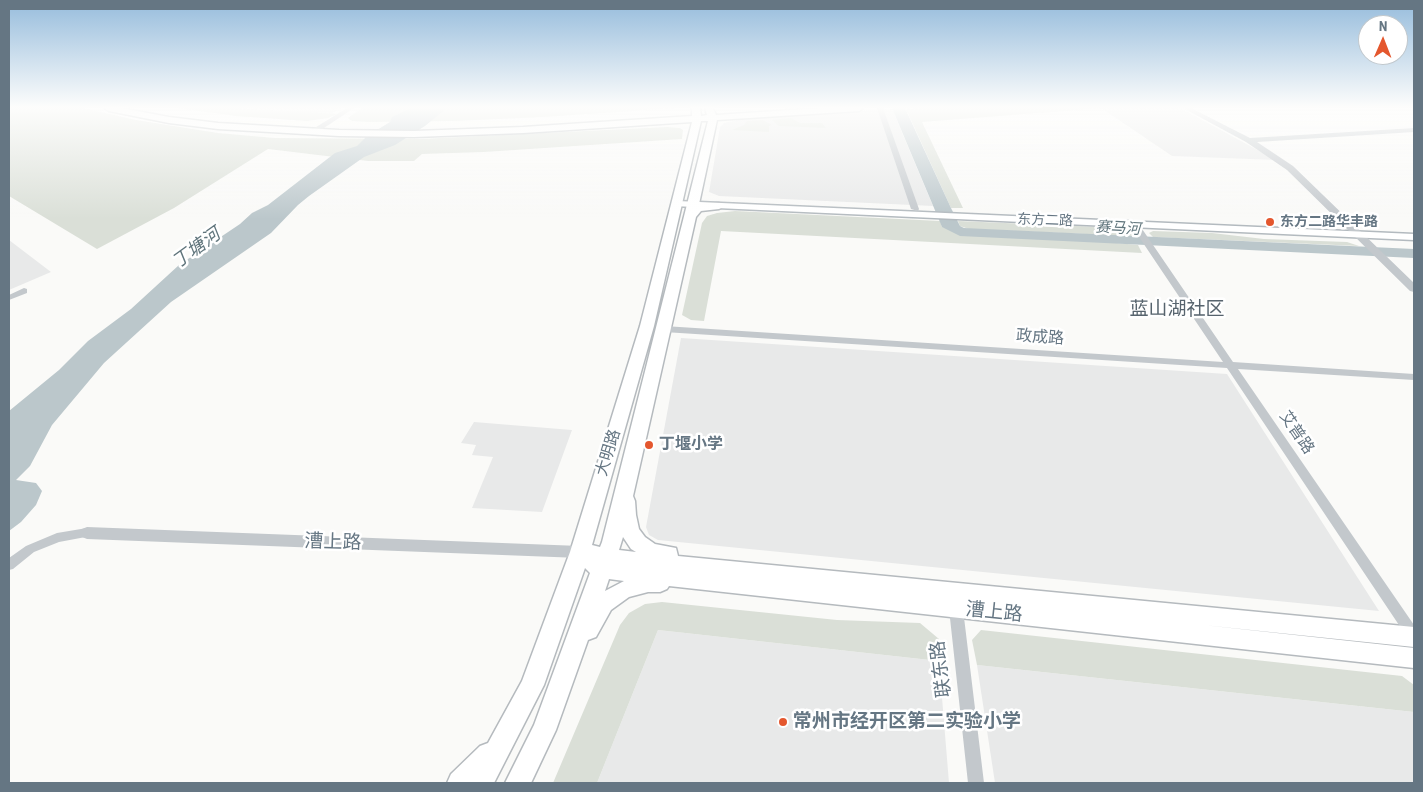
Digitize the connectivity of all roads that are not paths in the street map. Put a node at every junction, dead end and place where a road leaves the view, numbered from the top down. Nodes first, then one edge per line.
1 (692, 145) edge
2 (698, 145) edge
3 (893, 145) edge
4 (1259, 145) edge
5 (688, 202) junction
6 (717, 203) junction
7 (915, 209) junction
8 (934, 213) junction
9 (956, 214) junction
10 (1134, 225) junction
11 (1414, 231) edge
12 (1360, 234) junction
13 (1414, 237) edge
14 (1414, 279) edge
15 (1414, 289) edge
16 (24, 291) dead end
17 (9, 298) edge
18 (664, 329) junction
19 (1231, 365) junction
20 (1414, 377) edge
21 (627, 479) junction
22 (87, 533) joint
23 (580, 552) junction
24 (604, 563) junction
25 (9, 565) edge
26 (755, 570) junction
27 (702, 581) junction
28 (956, 609) junction
29 (1414, 636) edge
30 (1414, 658) edge
31 (567, 670) junction
32 (544, 730) junction
33 (501, 742) junction
34 (460, 783) edge
35 (480, 783) edge
36 (518, 783) edge
37 (529, 783) edge
38 (976, 783) edge

1 - 5 main road, 大明路
2 - 5 main road, 大明路
3 - 7 street
4 - 12 street
5 - 6 main road
5 - 6 main road
5 - 18 main road, 大明路
5 - 23 main road, 大明路
6 - 7 main road, 东方二路
6 - 8 main road, 东方二路
7 - 8 main road, 东方二路
8 - 9 main road, 东方二路
9 - 10 main road, 东方二路
9 - 12 main road, 东方二路
10 - 12 main road, 东方二路
10 - 19 street, 艾普路
11 - 12 main road, 东方二路
12 - 13 main road, 东方二路
12 - 14 street
12 - 15 street
16 - 17 street
18 - 19 street, 政成路
18 - 21 main road, 大明路
19 - 20 street, 政成路
19 - 29 street, 艾普路
21 - 24 main road, 大明路
21 - 26 main road
22 - 23 street, 漕上路
22 - 25 street
23 - 24 main road
23 - 33 main road, 大明路
24 - 26 main road, 漕上路
24 - 27 main road, 漕上路
24 - 31 main road, 大明路
26 - 29 main road, 漕上路
27 - 28 main road, 漕上路
27 - 31 main road
28 - 30 main road, 漕上路
28 - 38 street, 联东路
31 - 32 main road, 大明路
32 - 36 main road, 大明路
32 - 37 main road
33 - 34 main road
33 - 35 main road, 大明路

